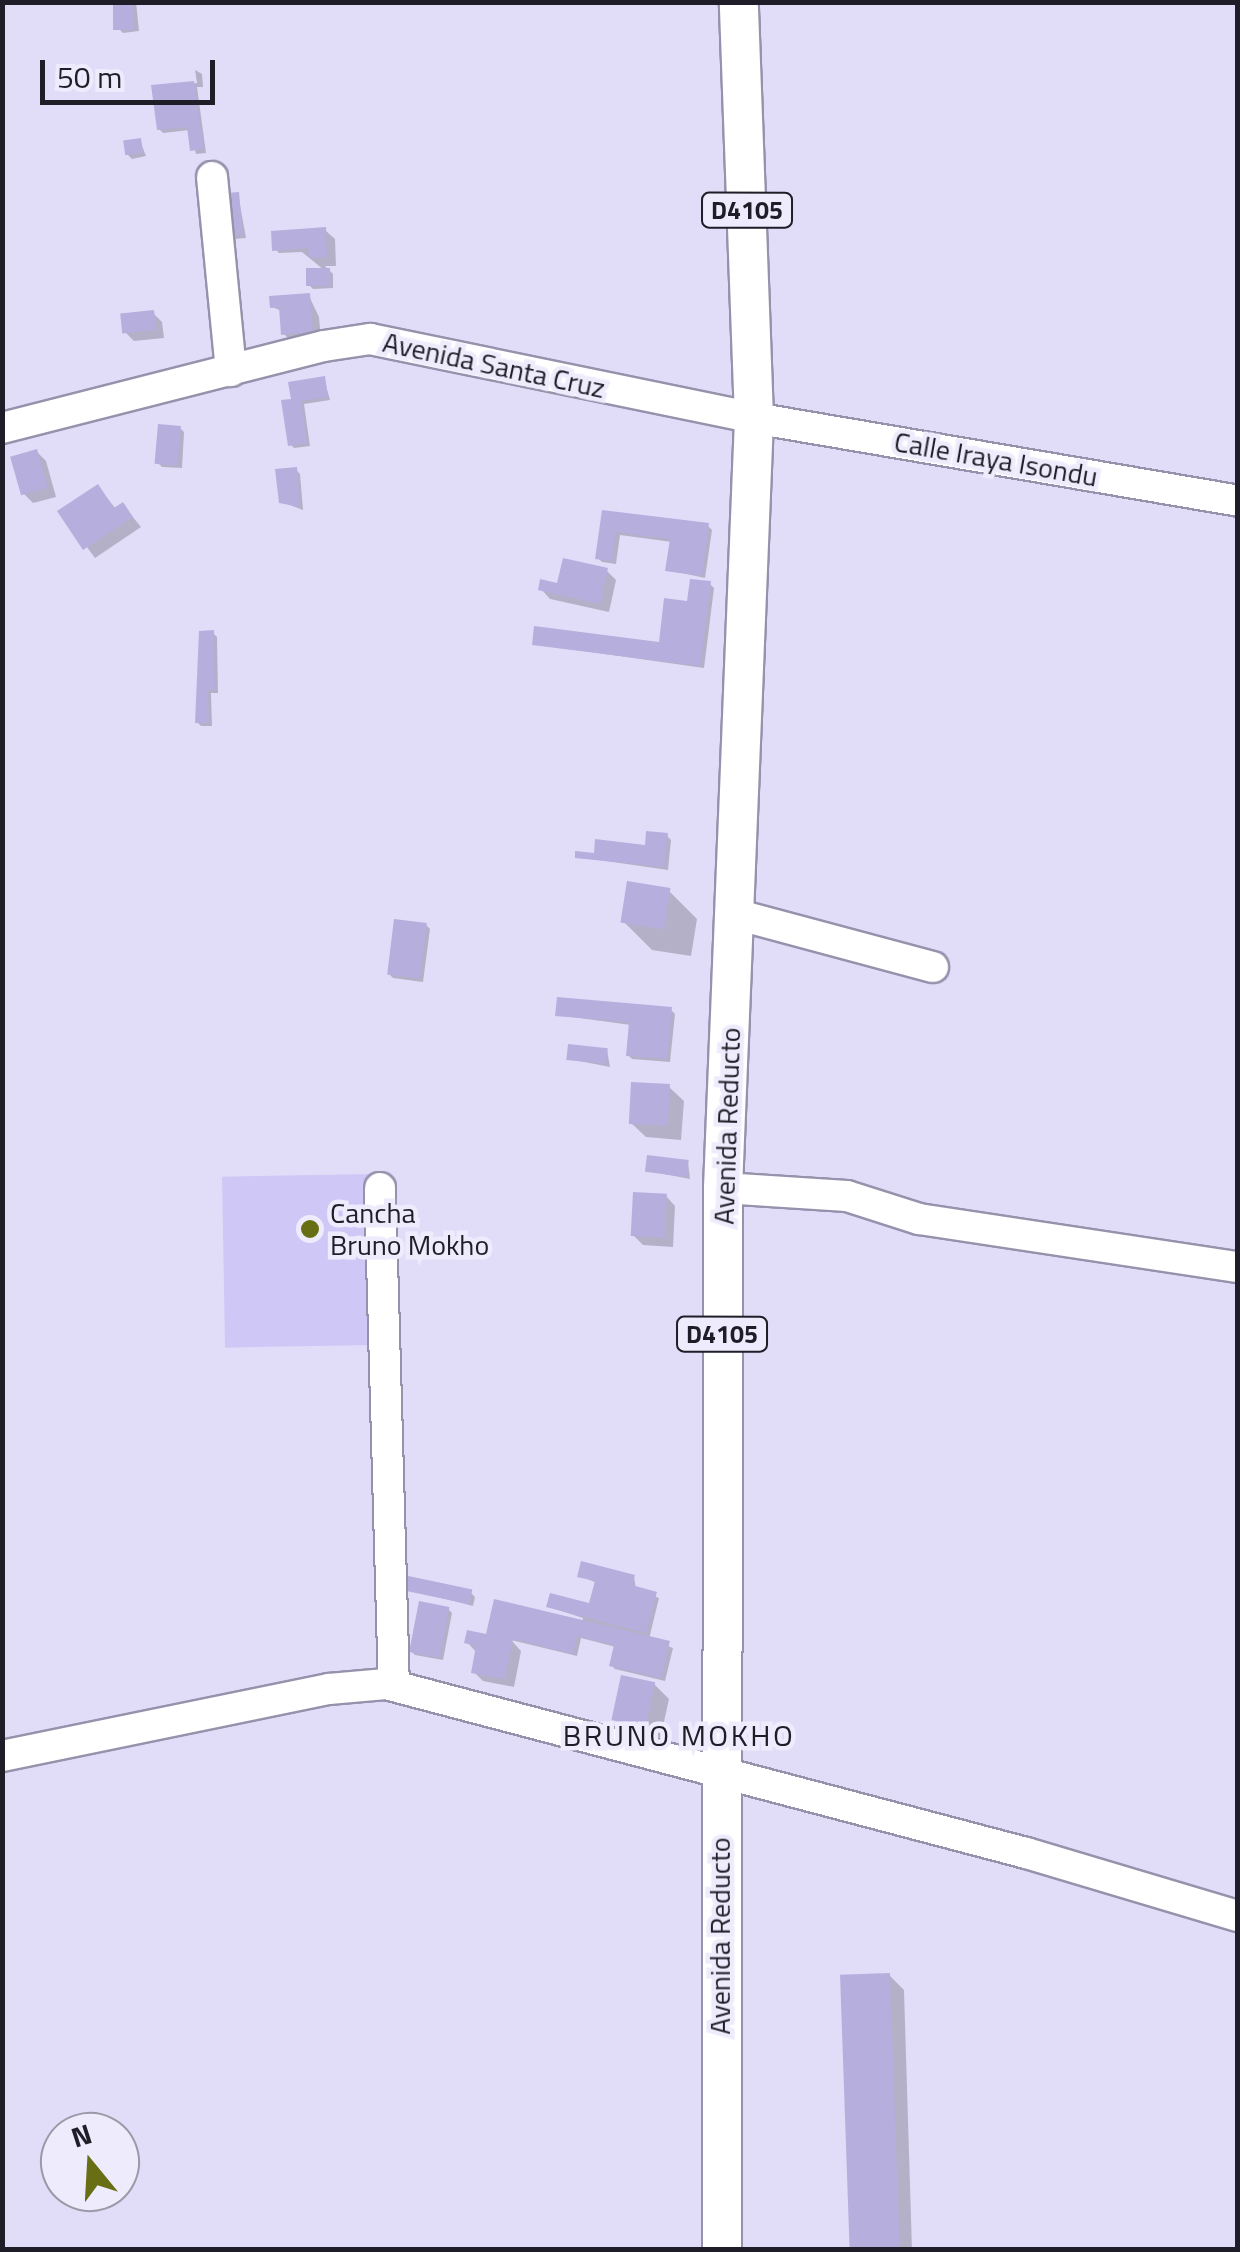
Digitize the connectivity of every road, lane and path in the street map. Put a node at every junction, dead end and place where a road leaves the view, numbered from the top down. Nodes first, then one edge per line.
1 (739, 2) edge
2 (212, 176) dead end
3 (231, 372) junction
4 (754, 418) junction
5 (2, 428) edge
6 (1238, 500) edge
7 (735, 914) junction
8 (933, 967) dead end
9 (380, 1188) dead end
10 (723, 1188) junction
11 (1238, 1267) edge
12 (394, 1686) junction
13 (2, 1756) edge
14 (719, 1772) junction
15 (1238, 1916) edge
16 (722, 2250) edge

1 - 4 main road, Avenida Reducto / D4105
2 - 3 street
3 - 4 street, Avenida Santa Cruz
3 - 5 street, Avenida Santa Cruz
4 - 6 street, Calle Iraya Isondu
4 - 7 main road, Avenida Reducto / D4105
7 - 8 street
7 - 10 main road, Avenida Reducto / D4105
9 - 12 street
10 - 11 street
10 - 14 main road, Avenida Reducto / D4105
12 - 13 street
12 - 14 street
14 - 15 street
14 - 16 main road, Avenida Reducto / D4105

